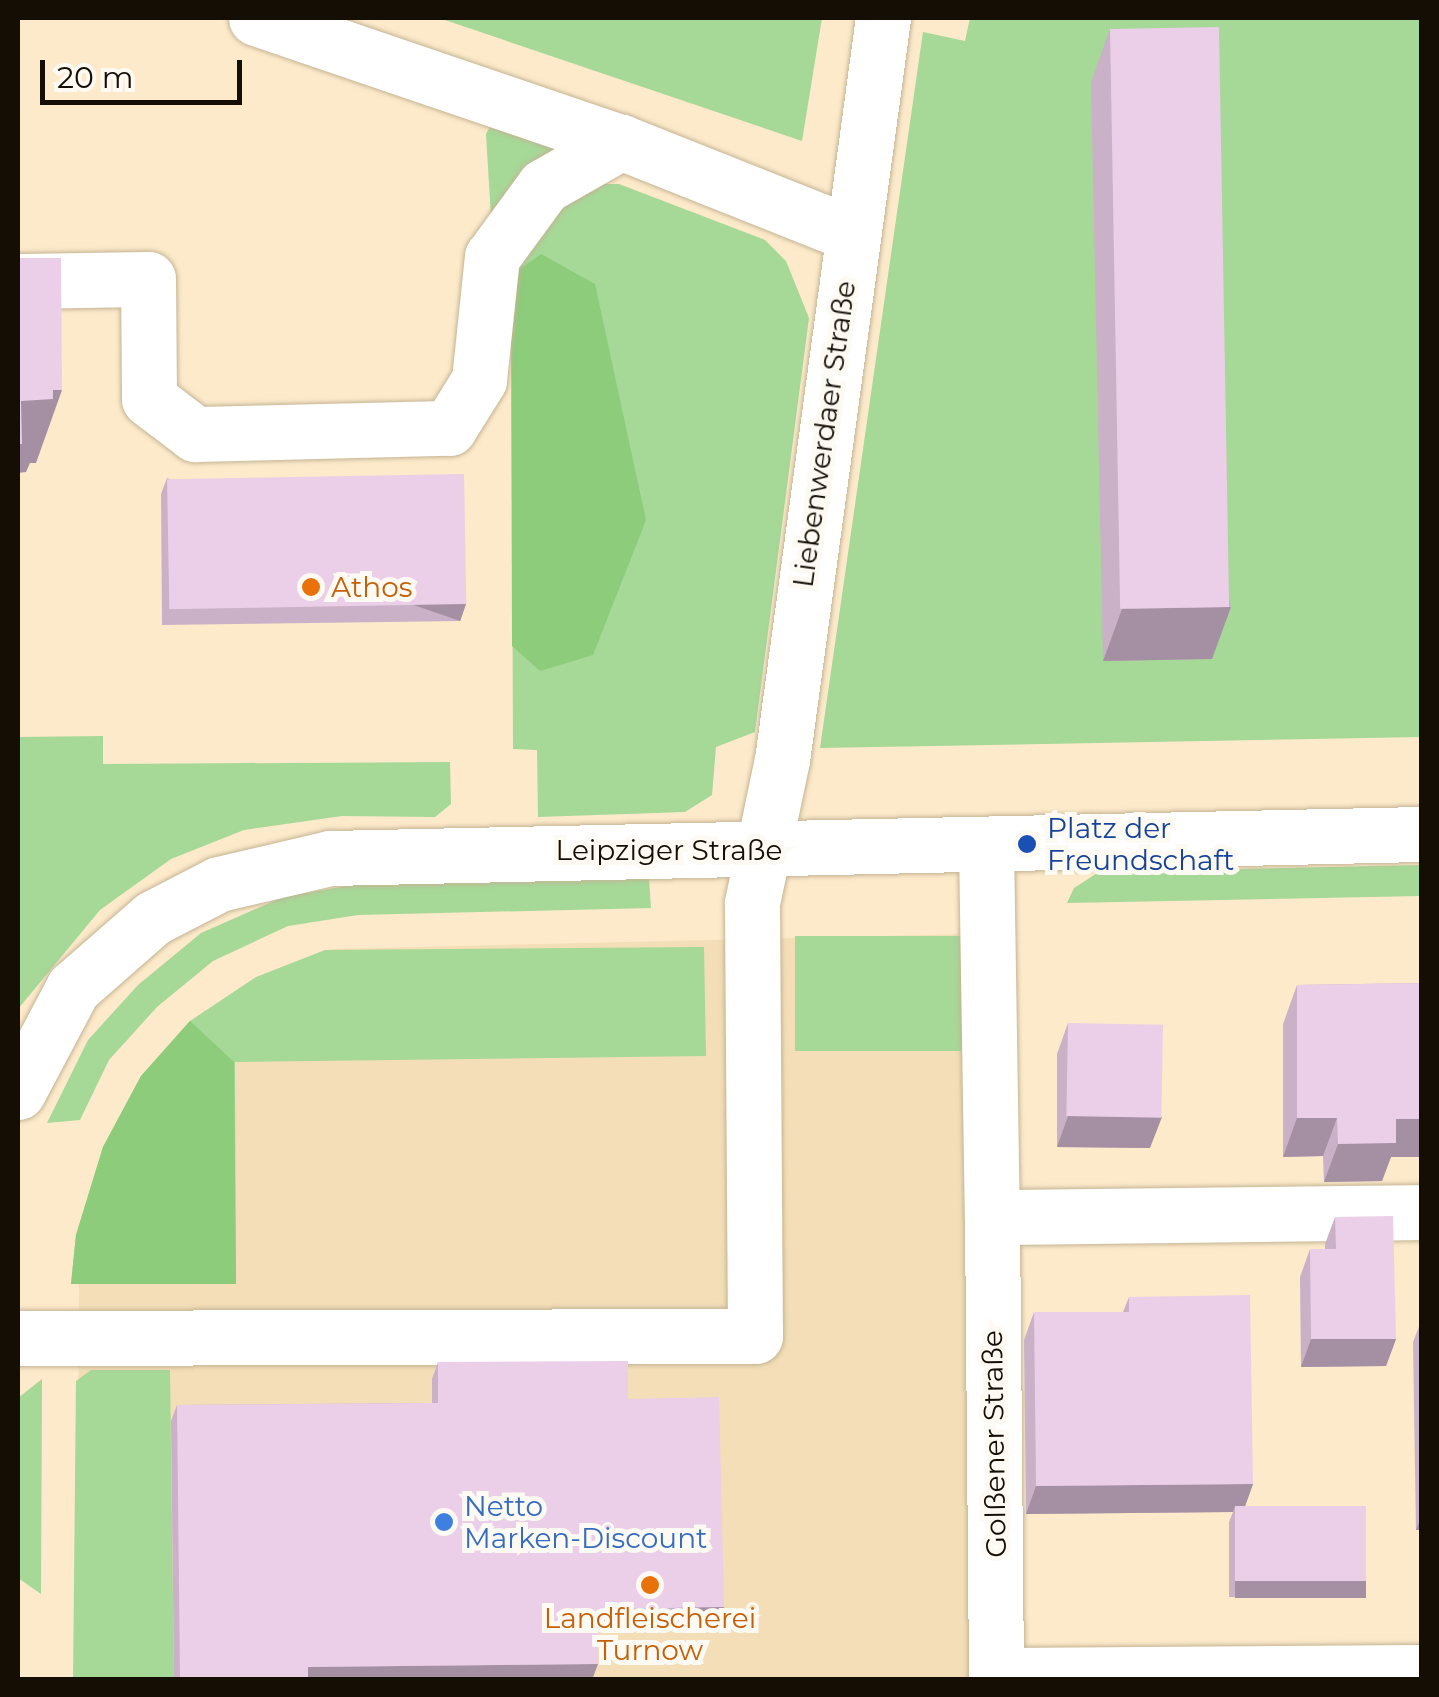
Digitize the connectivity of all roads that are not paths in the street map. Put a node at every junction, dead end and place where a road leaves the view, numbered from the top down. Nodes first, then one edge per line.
1 (256, 18) edge
2 (883, 18) edge
3 (621, 142) junction
4 (850, 234) junction
5 (18, 281) edge
6 (1422, 834) edge
7 (986, 845) junction
8 (764, 851) junction
9 (18, 1092) edge
10 (1422, 1212) edge
11 (992, 1217) junction
12 (18, 1338) edge
13 (1422, 1672) edge

1 - 3 street
2 - 4 street, Liebenwerdaer Straße
3 - 4 street
3 - 5 street
4 - 8 street, Liebenwerdaer Straße
6 - 7 street, Leipziger Straße
7 - 8 street, Leipziger Straße
7 - 11 street
8 - 9 street, Leipziger Straße
8 - 12 street, Liebenwerdaer Straße
10 - 11 street
11 - 13 street, Golßener Straße

